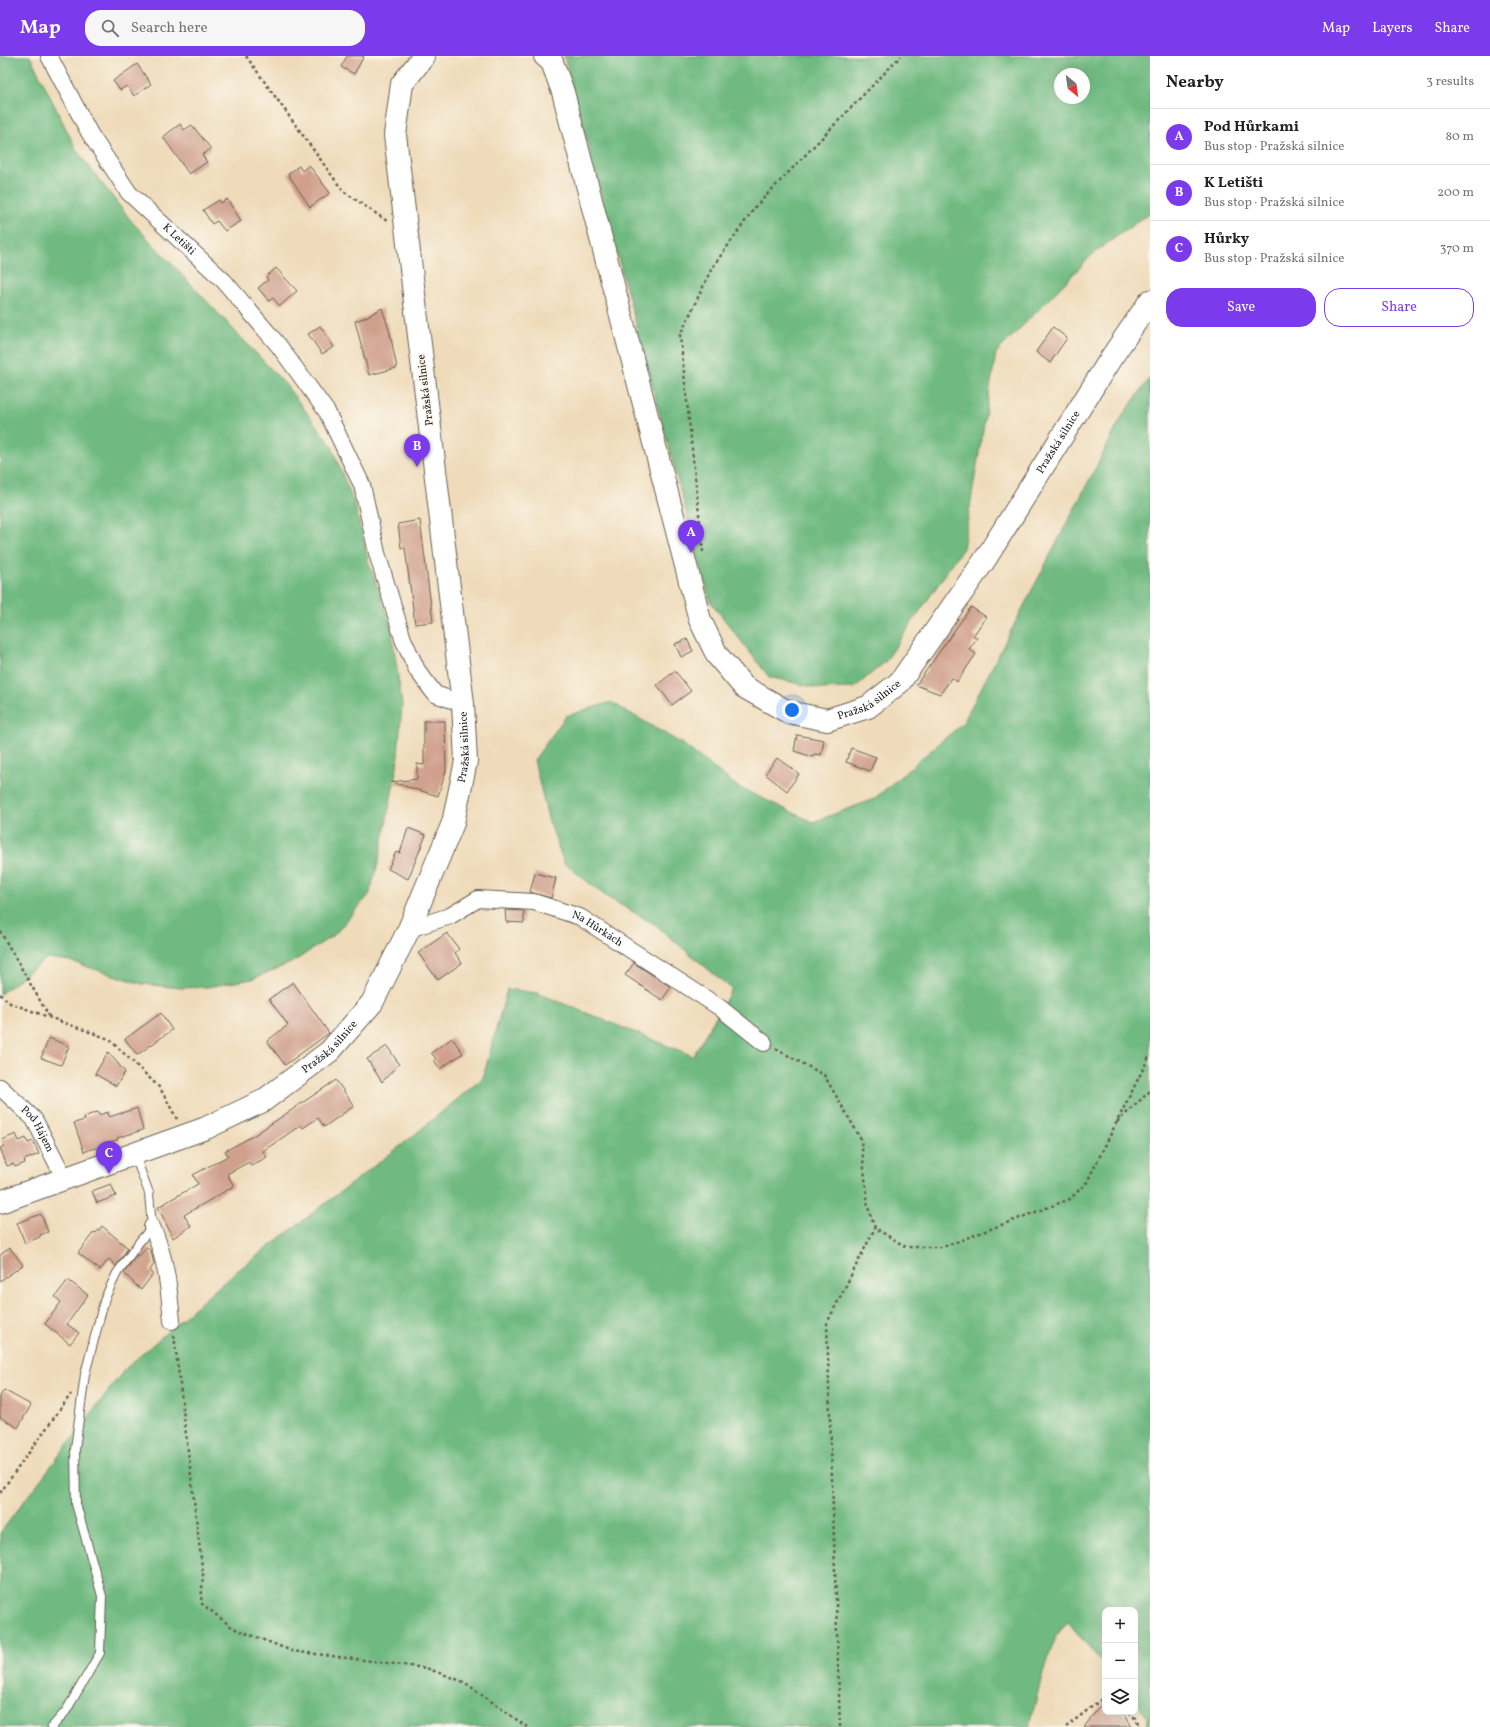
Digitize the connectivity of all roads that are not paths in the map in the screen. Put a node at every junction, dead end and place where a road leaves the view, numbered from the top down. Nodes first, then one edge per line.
1 (49, 56) edge
2 (424, 56) edge
3 (545, 56) edge
4 (1150, 301) edge
5 (463, 704) junction
6 (409, 929) junction
7 (764, 1043) road end
8 (0, 1087) edge
9 (134, 1153) junction
10 (65, 1178) junction
11 (0, 1202) edge
12 (152, 1227) junction
13 (172, 1321) road end
14 (52, 1727) edge

1 - 5 street, K Letišti
2 - 5 street, Pražská silnice
3 - 4 street, Pražská silnice
5 - 6 street, Pražská silnice
6 - 7 street, Na Hůrkách
6 - 9 street, Pražská silnice
8 - 10 street, Pod Hájem
9 - 10 street, Pražská silnice
9 - 12 lane
10 - 11 street, Pražská silnice
12 - 13 street
12 - 14 lane

